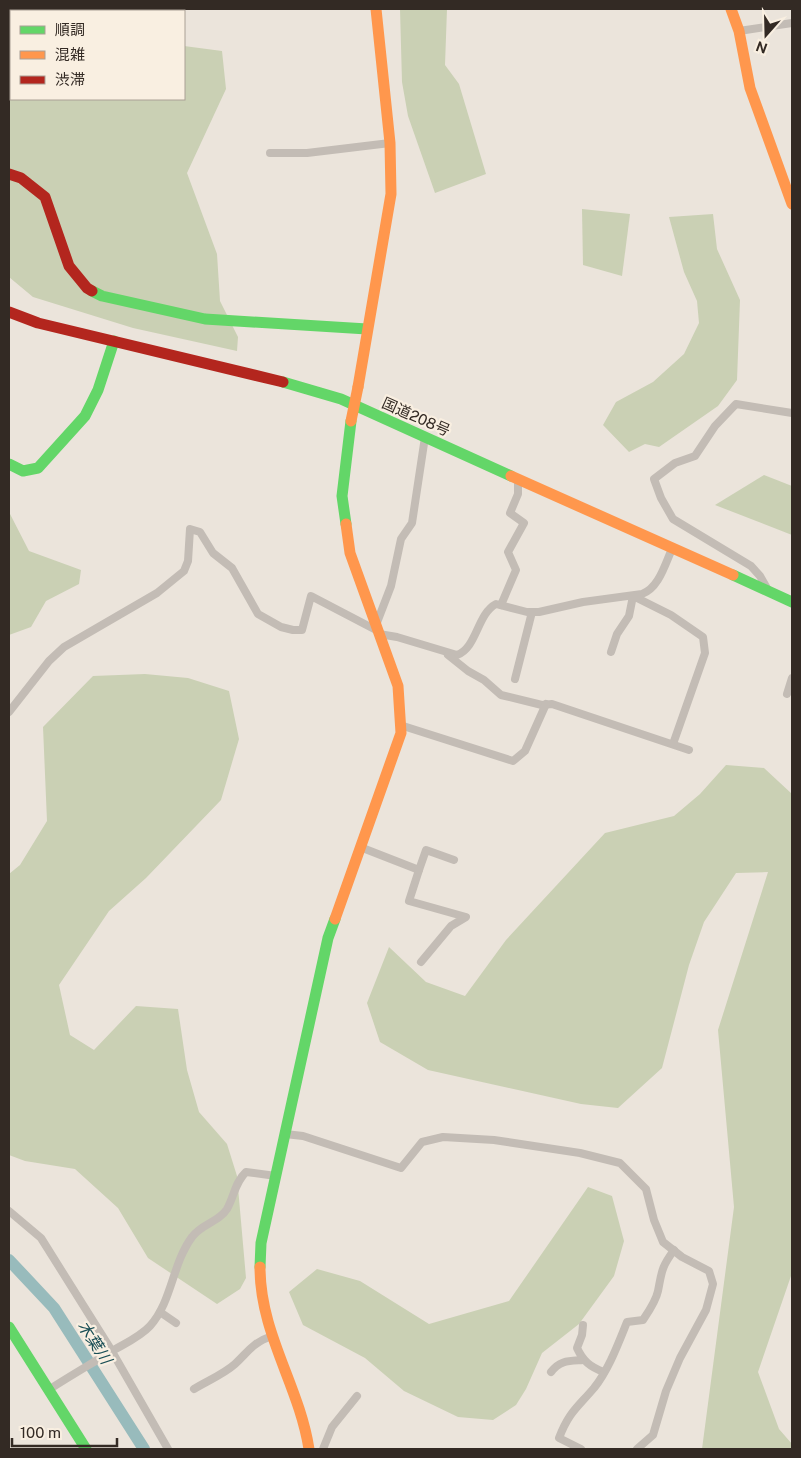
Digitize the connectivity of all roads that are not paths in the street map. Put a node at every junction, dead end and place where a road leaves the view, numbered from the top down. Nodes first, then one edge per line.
1 (376, 9) edge
2 (732, 9) edge
3 (792, 23) edge
4 (739, 31) junction
5 (390, 143) junction
6 (270, 153) dead end
7 (9, 174) edge
8 (792, 204) edge
9 (9, 312) edge
10 (367, 329) junction
11 (114, 341) junction
12 (792, 413) edge
13 (425, 437) junction
14 (9, 464) edge
15 (518, 479) junction
16 (672, 549) junction
17 (769, 592) junction
18 (633, 596) junction
19 (792, 602) edge
20 (501, 605) junction
21 (532, 612) junction
22 (377, 630) junction
23 (611, 652) dead end
24 (446, 654) junction
25 (792, 678) edge
26 (514, 679) dead end
27 (787, 694) dead end
28 (546, 704) junction
29 (9, 712) edge
30 (400, 725) junction
31 (673, 744) junction
32 (689, 750) dead end
33 (360, 848) junction
34 (454, 860) dead end
35 (420, 870) junction
36 (420, 962) dead end
37 (285, 1134) junction
38 (276, 1176) junction
39 (9, 1210) edge
40 (674, 1250) junction
41 (160, 1312) junction
42 (176, 1323) dead end
43 (583, 1325) dead end
44 (9, 1327) edge
45 (272, 1336) junction
46 (112, 1351) junction
47 (583, 1360) junction
48 (551, 1372) dead end
49 (604, 1372) junction
50 (50, 1389) junction
51 (194, 1389) dead end
52 (357, 1396) dead end
53 (86, 1449) edge
54 (168, 1449) edge
55 (309, 1449) edge
56 (323, 1449) edge
57 (581, 1449) edge
58 (637, 1449) edge

1 - 5 main road
2 - 4 main road
3 - 4 street
4 - 8 main road
5 - 6 street
5 - 10 main road
7 - 10 main road
9 - 11 main road, 国道208号
10 - 22 main road, bridge
11 - 13 main road, 国道208号
11 - 14 main road
12 - 17 street
13 - 15 main road, 国道208号
13 - 22 street
15 - 16 main road, 国道208号
15 - 20 street
16 - 17 main road, 国道208号
16 - 18 street
17 - 19 main road, 国道208号
18 - 21 street
18 - 23 street
18 - 31 street
20 - 21 street
20 - 24 street
21 - 26 street
22 - 24 street
22 - 29 street
22 - 30 main road
24 - 28 street
25 - 27 street
28 - 30 street
28 - 31 street
30 - 33 main road
31 - 32 street
33 - 35 street
33 - 37 main road
34 - 35 street
35 - 36 street
37 - 38 main road
37 - 40 street
38 - 41 street
38 - 45 main road
39 - 46 street
40 - 49 street
40 - 58 street
41 - 42 street
41 - 46 street
43 - 47 street
44 - 50 main road
45 - 51 street
45 - 55 main road
46 - 50 street
46 - 54 street
47 - 48 street
47 - 49 street
49 - 57 street
50 - 53 main road
52 - 56 street

